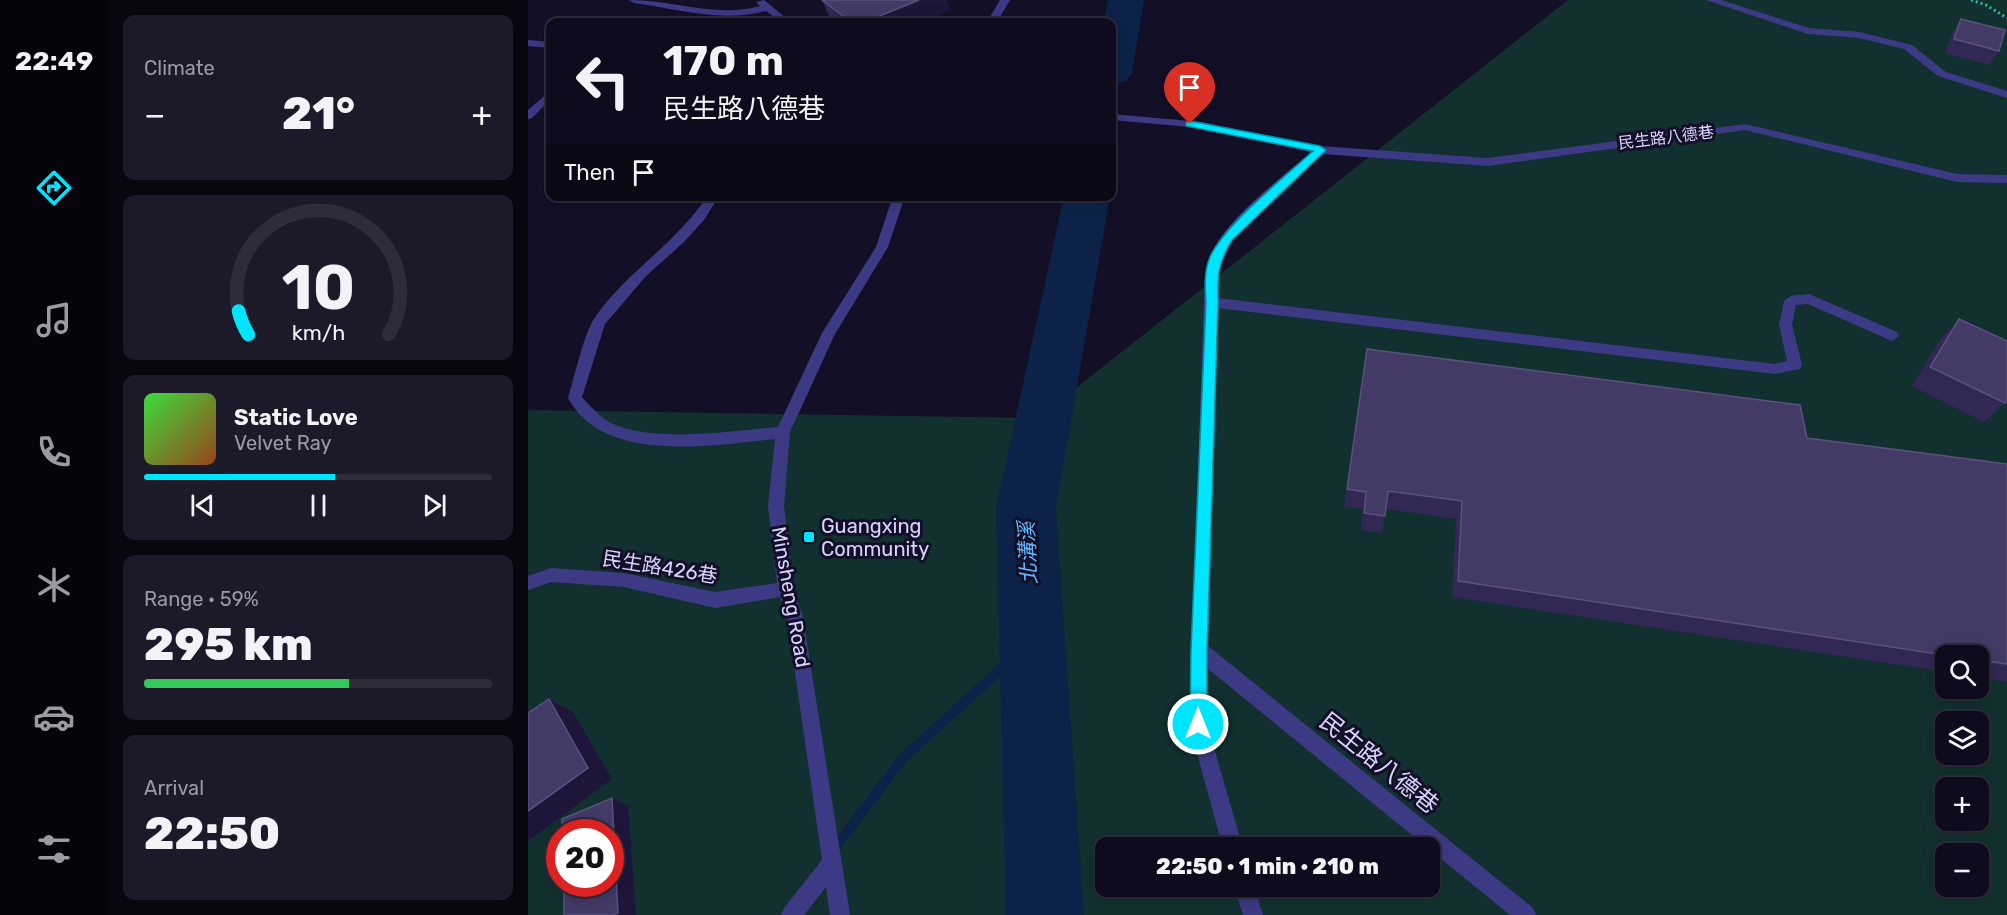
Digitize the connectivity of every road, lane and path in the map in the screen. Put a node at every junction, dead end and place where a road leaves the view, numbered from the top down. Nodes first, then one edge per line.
1 (634, 0) edge
2 (759, 0) edge
3 (1005, 0) edge
4 (1710, 0) edge
5 (1971, 0) edge
6 (769, 7) junction
7 (781, 18) edge
8 (994, 18) edge
9 (2007, 18) edge
10 (528, 43) edge
11 (546, 45) edge
12 (2007, 95) edge
13 (546, 98) edge
14 (528, 116) edge
15 (1116, 117) edge
16 (1320, 150) junction
17 (2007, 179) edge
18 (710, 201) edge
19 (897, 201) edge
20 (1212, 302) junction
21 (1892, 336) dead end
22 (783, 432) junction
23 (528, 583) edge
24 (786, 589) junction
25 (1199, 650) junction
26 (1230, 837) edge
27 (833, 860) junction
28 (1247, 897) edge
29 (791, 915) edge
30 (840, 915) edge
31 (1253, 915) edge
32 (1526, 915) edge

1 - 6 street
2 - 6 street
3 - 8 street
4 - 12 street
5 - 9 path
6 - 7 street
10 - 11 street
13 - 14 street
15 - 16 street, 民生路八德巷
16 - 17 street, 民生路八德巷
16 - 20 street
18 - 22 street
19 - 22 street, Minsheng Road
20 - 21 street
20 - 25 street
22 - 24 street, Minsheng Road
23 - 24 street, 民生路426巷
24 - 27 street, Minsheng Road
25 - 26 street
25 - 32 street, 民生路八德巷
27 - 29 street
27 - 30 street, Minsheng Road
28 - 31 street

